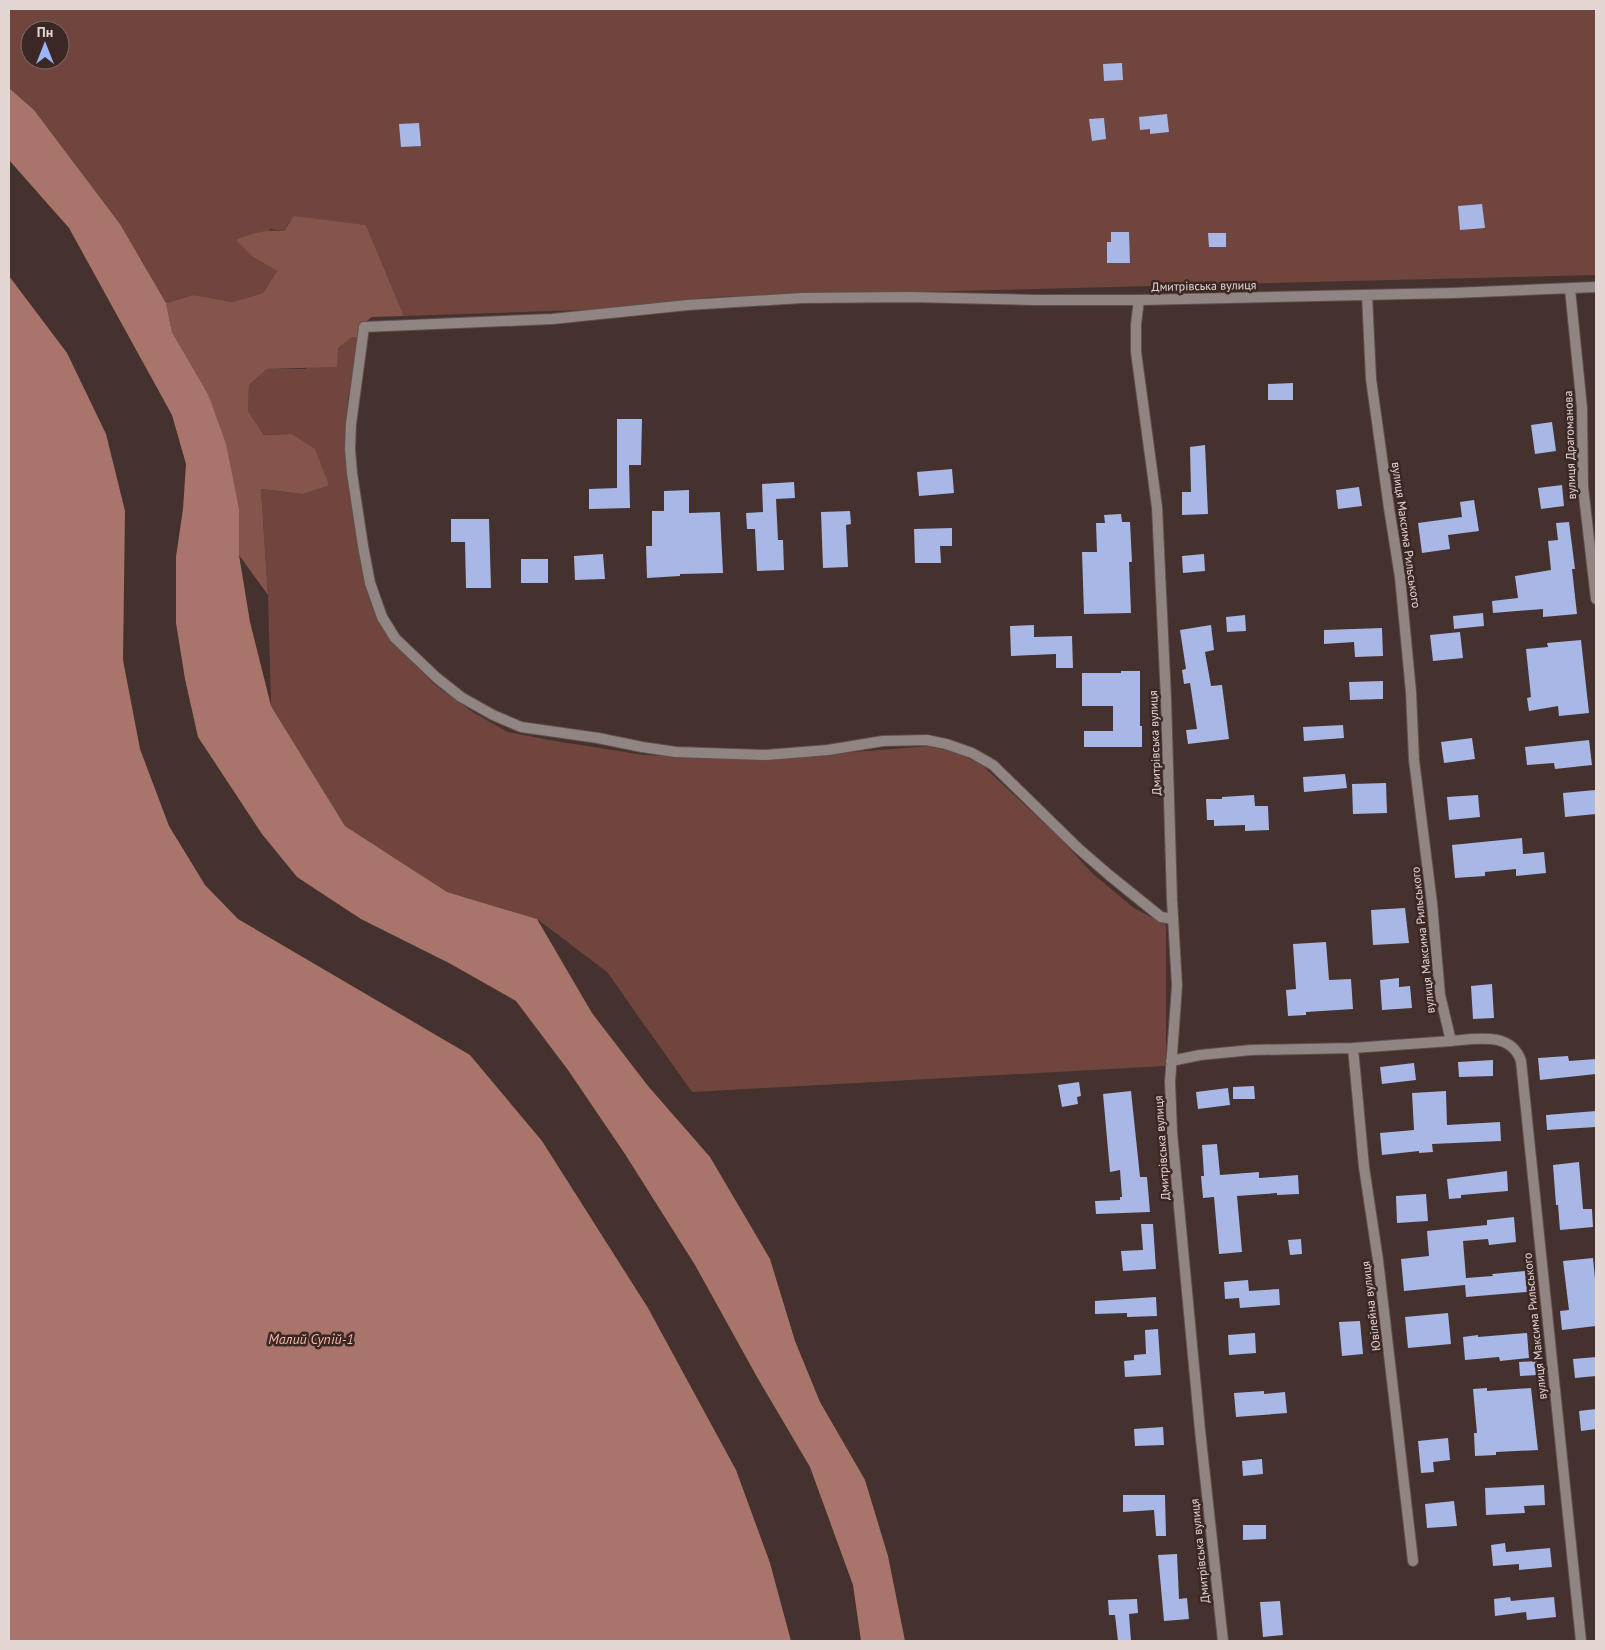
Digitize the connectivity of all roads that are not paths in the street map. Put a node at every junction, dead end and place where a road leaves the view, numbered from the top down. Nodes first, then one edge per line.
1 (1596, 287) edge
2 (1570, 289) junction
3 (1367, 295) junction
4 (1139, 300) junction
5 (1596, 599) edge
6 (1173, 919) junction
7 (1450, 1041) junction
8 (1353, 1048) junction
9 (1171, 1061) junction
10 (1413, 1561) dead end
11 (1223, 1641) edge
12 (1581, 1641) edge

1 - 2 street, Дмитрівська вулиця
2 - 3 street, Дмитрівська вулиця
2 - 5 street, вулиця Драгоманова
3 - 4 street, Дмитрівська вулиця
3 - 7 street, вулиця Максима Рильського
4 - 6 street, Дмитрівська вулиця
4 - 6 street
6 - 9 street, Дмитрівська вулиця
7 - 8 street
7 - 12 street, вулиця Максима Рильського
8 - 9 street
8 - 10 street, Ювілейна вулиця
9 - 11 street, Дмитрівська вулиця

